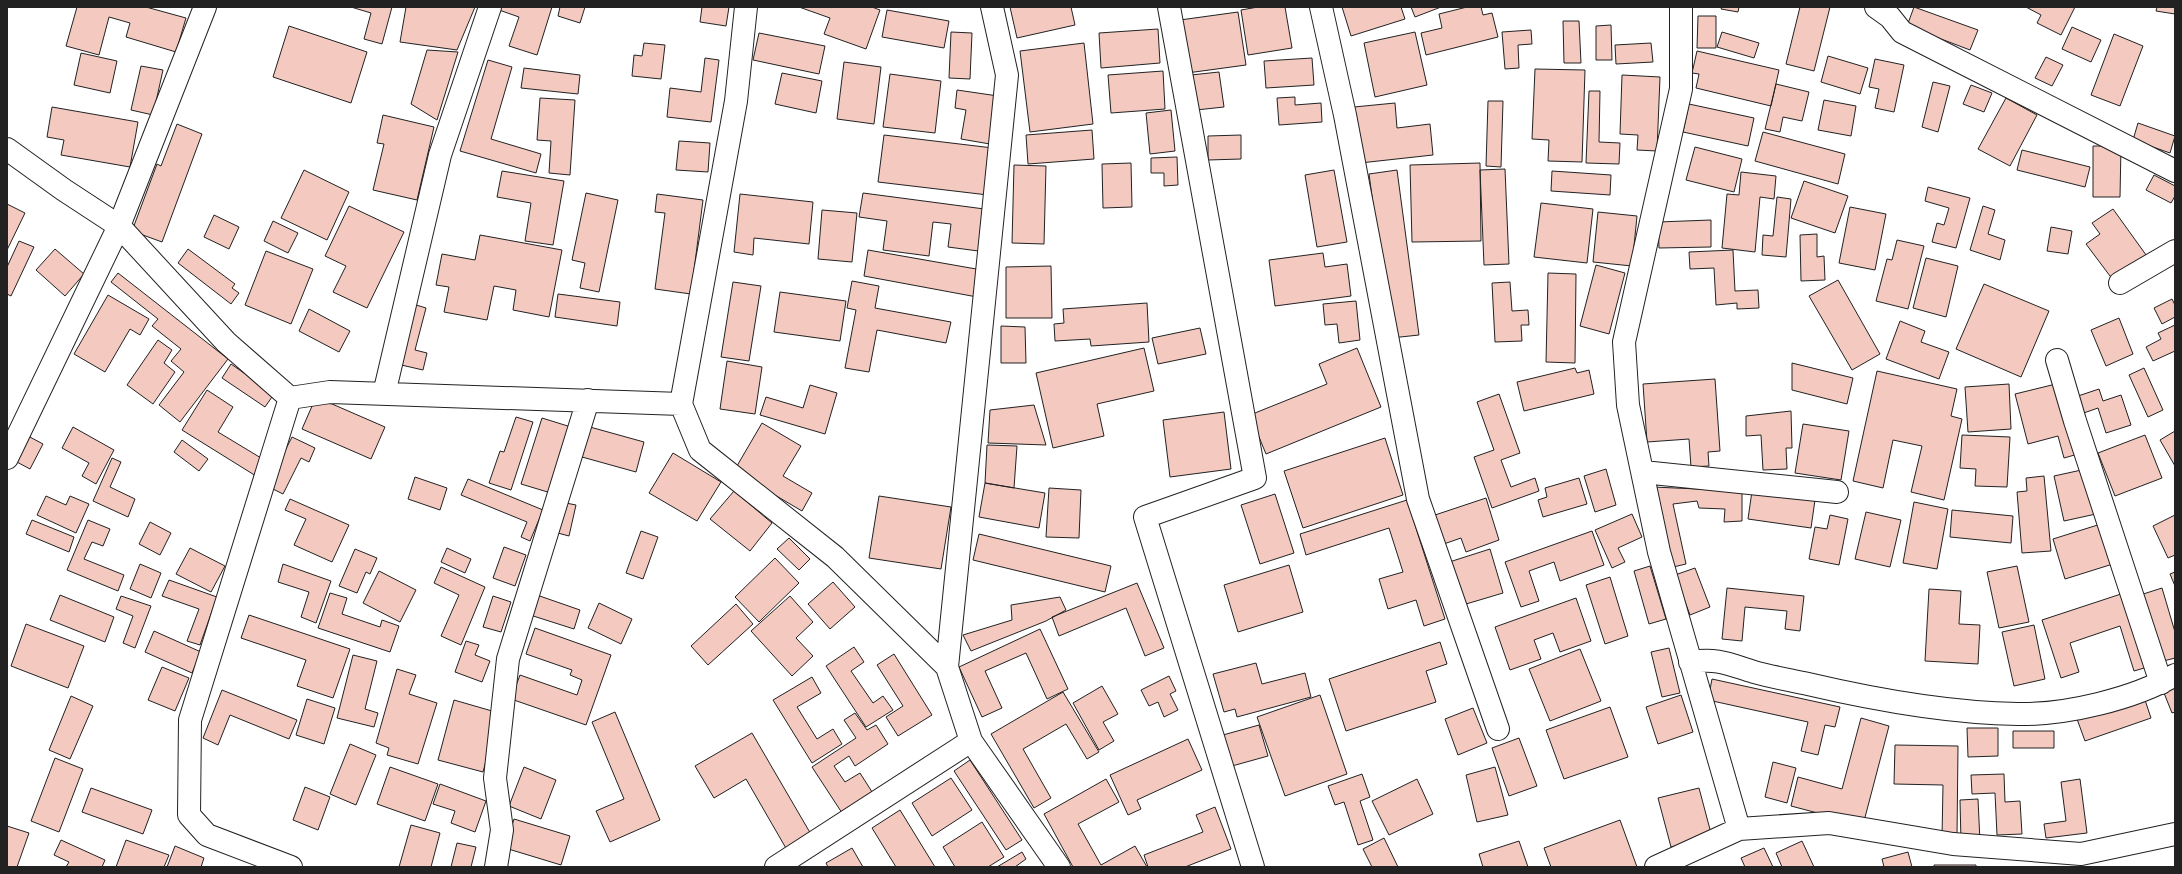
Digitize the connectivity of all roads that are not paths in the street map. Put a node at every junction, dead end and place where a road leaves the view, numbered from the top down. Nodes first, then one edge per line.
1 (206, 7) edge
2 (490, 7) edge
3 (746, 7) edge
4 (992, 7) edge
5 (1169, 7) edge
6 (1321, 7) edge
7 (1681, 7) edge
8 (1876, 7) edge
9 (7, 149) edge
10 (2175, 171) edge
11 (119, 226) junction
12 (2175, 251) edge
13 (2120, 284) dead end
14 (2058, 360) dead end
15 (384, 394) junction
16 (290, 398) junction
17 (588, 400) junction
18 (681, 404) junction
19 (7, 458) edge
20 (1643, 472) junction
21 (1837, 492) dead end
22 (1690, 662) junction
23 (947, 667) junction
24 (2168, 679) edge
25 (1498, 729) dead end
26 (971, 741) junction
27 (1739, 829) junction
28 (2175, 834) edge
29 (291, 867) edge
30 (496, 867) edge
31 (776, 867) edge
32 (1059, 867) edge
33 (1253, 867) edge
34 (1656, 867) edge

1 - 11 street
2 - 15 street
3 - 18 street
4 - 23 street
5 - 33 street
6 - 25 street
7 - 20 street
8 - 10 street
9 - 11 street
11 - 16 street
11 - 19 street
12 - 13 street
14 - 24 street
15 - 16 street
15 - 17 street
16 - 29 street
17 - 18 street
17 - 30 street
18 - 23 street
20 - 21 street
20 - 22 street
22 - 24 street
22 - 27 street
23 - 26 street
26 - 31 street
26 - 32 street
27 - 28 street
27 - 34 street

